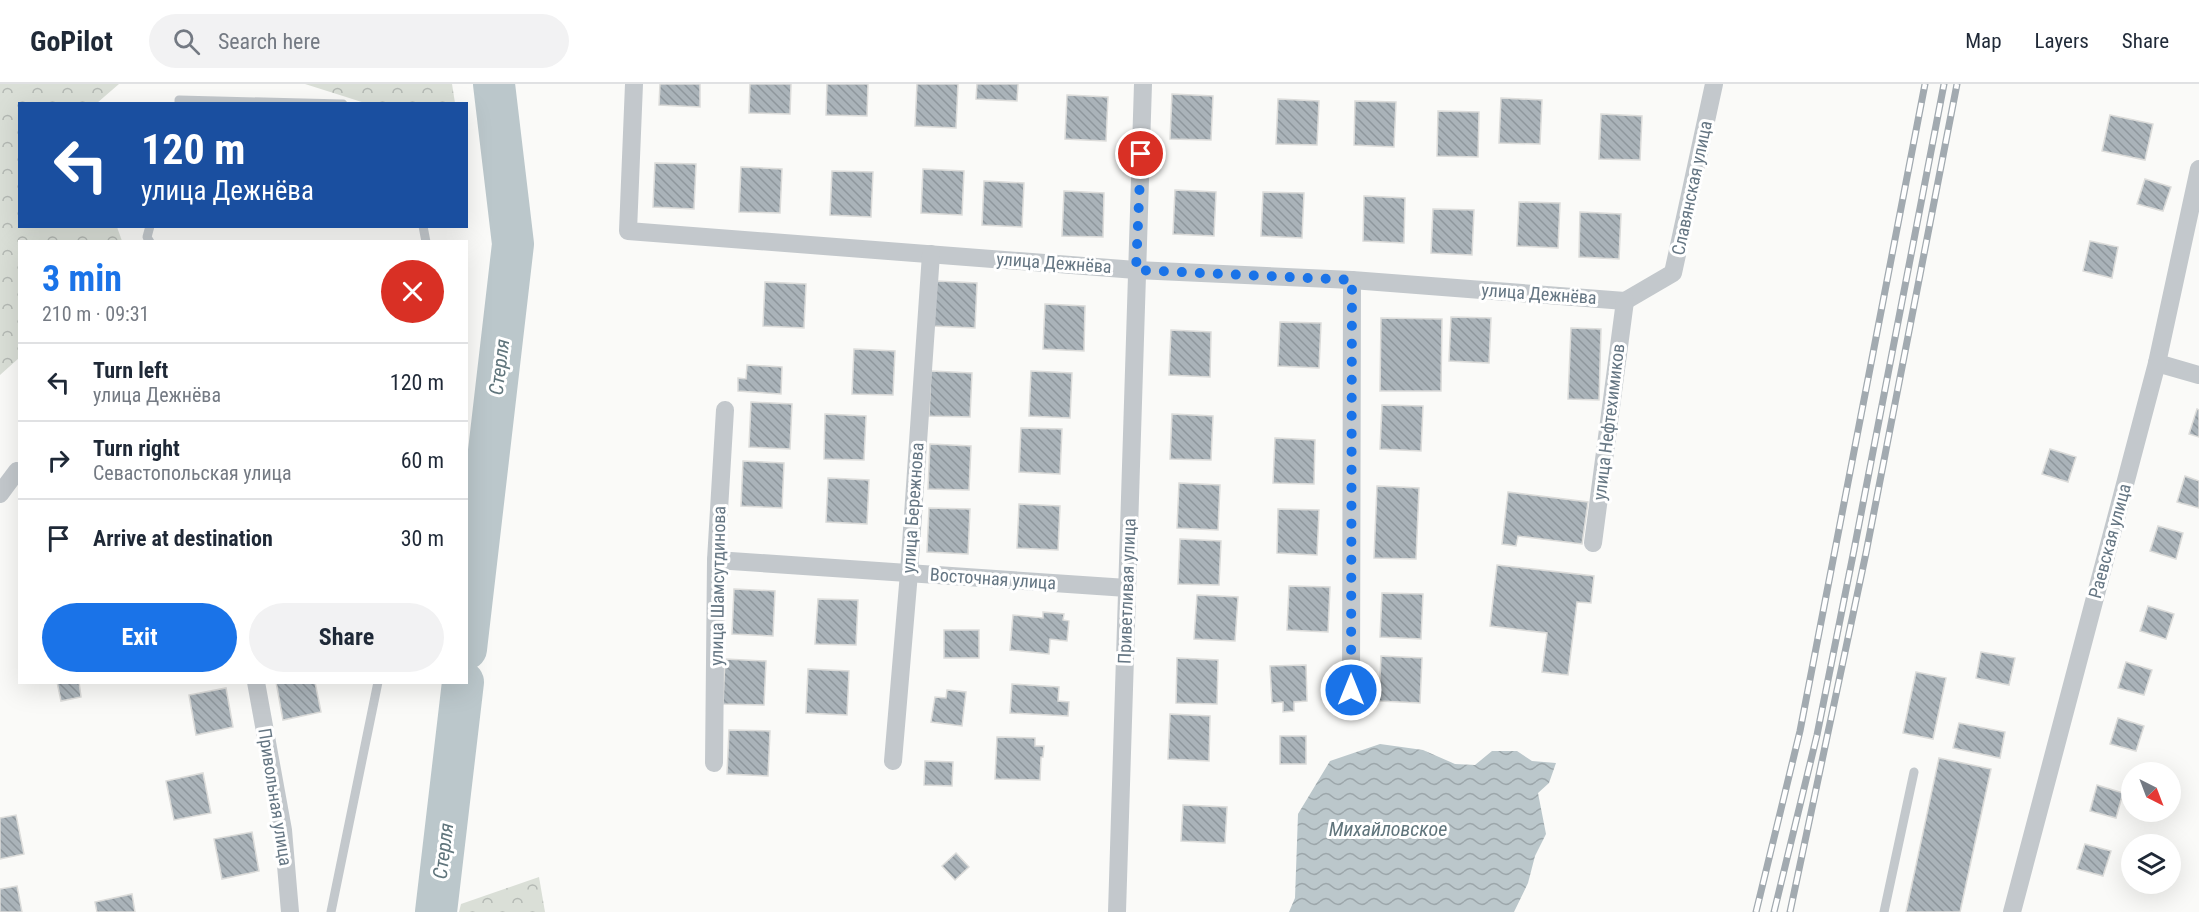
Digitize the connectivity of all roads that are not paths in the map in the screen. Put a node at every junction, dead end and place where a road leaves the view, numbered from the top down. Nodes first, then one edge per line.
1 (634, 84) edge
2 (1143, 84) edge
3 (1714, 84) edge
4 (179, 102) edge
5 (261, 102) edge
6 (2199, 169) edge
7 (931, 254) junction
8 (1136, 270) junction
9 (1352, 280) junction
10 (1624, 301) junction
11 (2157, 363) junction
12 (2199, 375) edge
13 (725, 410) dead end
14 (18, 470) edge
15 (0, 494) edge
16 (1593, 543) dead end
17 (716, 560) junction
18 (909, 573) junction
19 (1127, 588) junction
20 (256, 684) edge
21 (378, 684) edge
22 (1351, 690) dead end
23 (893, 761) dead end
24 (714, 763) dead end
25 (1914, 772) dead end
26 (290, 912) edge
27 (331, 912) edge
28 (1117, 912) edge
29 (1884, 912) edge
30 (2012, 912) edge

1 - 7 street, улица Дежнёва
2 - 8 street, Приветливая улица
3 - 10 street, Славянская улица
4 - 5 lane
6 - 11 street, Раевская улица
7 - 8 street, улица Дежнёва
7 - 18 street, улица Бережнова
8 - 9 street, улица Дежнёва
8 - 19 street, Приветливая улица
9 - 10 street, улица Дежнёва
9 - 22 street
10 - 16 street, улица Нефтехимиков
11 - 12 street
11 - 30 street, Раевская улица
13 - 17 street, улица Шамсутдинова
14 - 15 street
17 - 18 street, Восточная улица
17 - 24 street, улица Шамсутдинова
18 - 19 street, Восточная улица
18 - 23 street, улица Бережнова
19 - 28 street, Приветливая улица
20 - 26 street, Привольная улица
21 - 27 lane
25 - 29 lane

